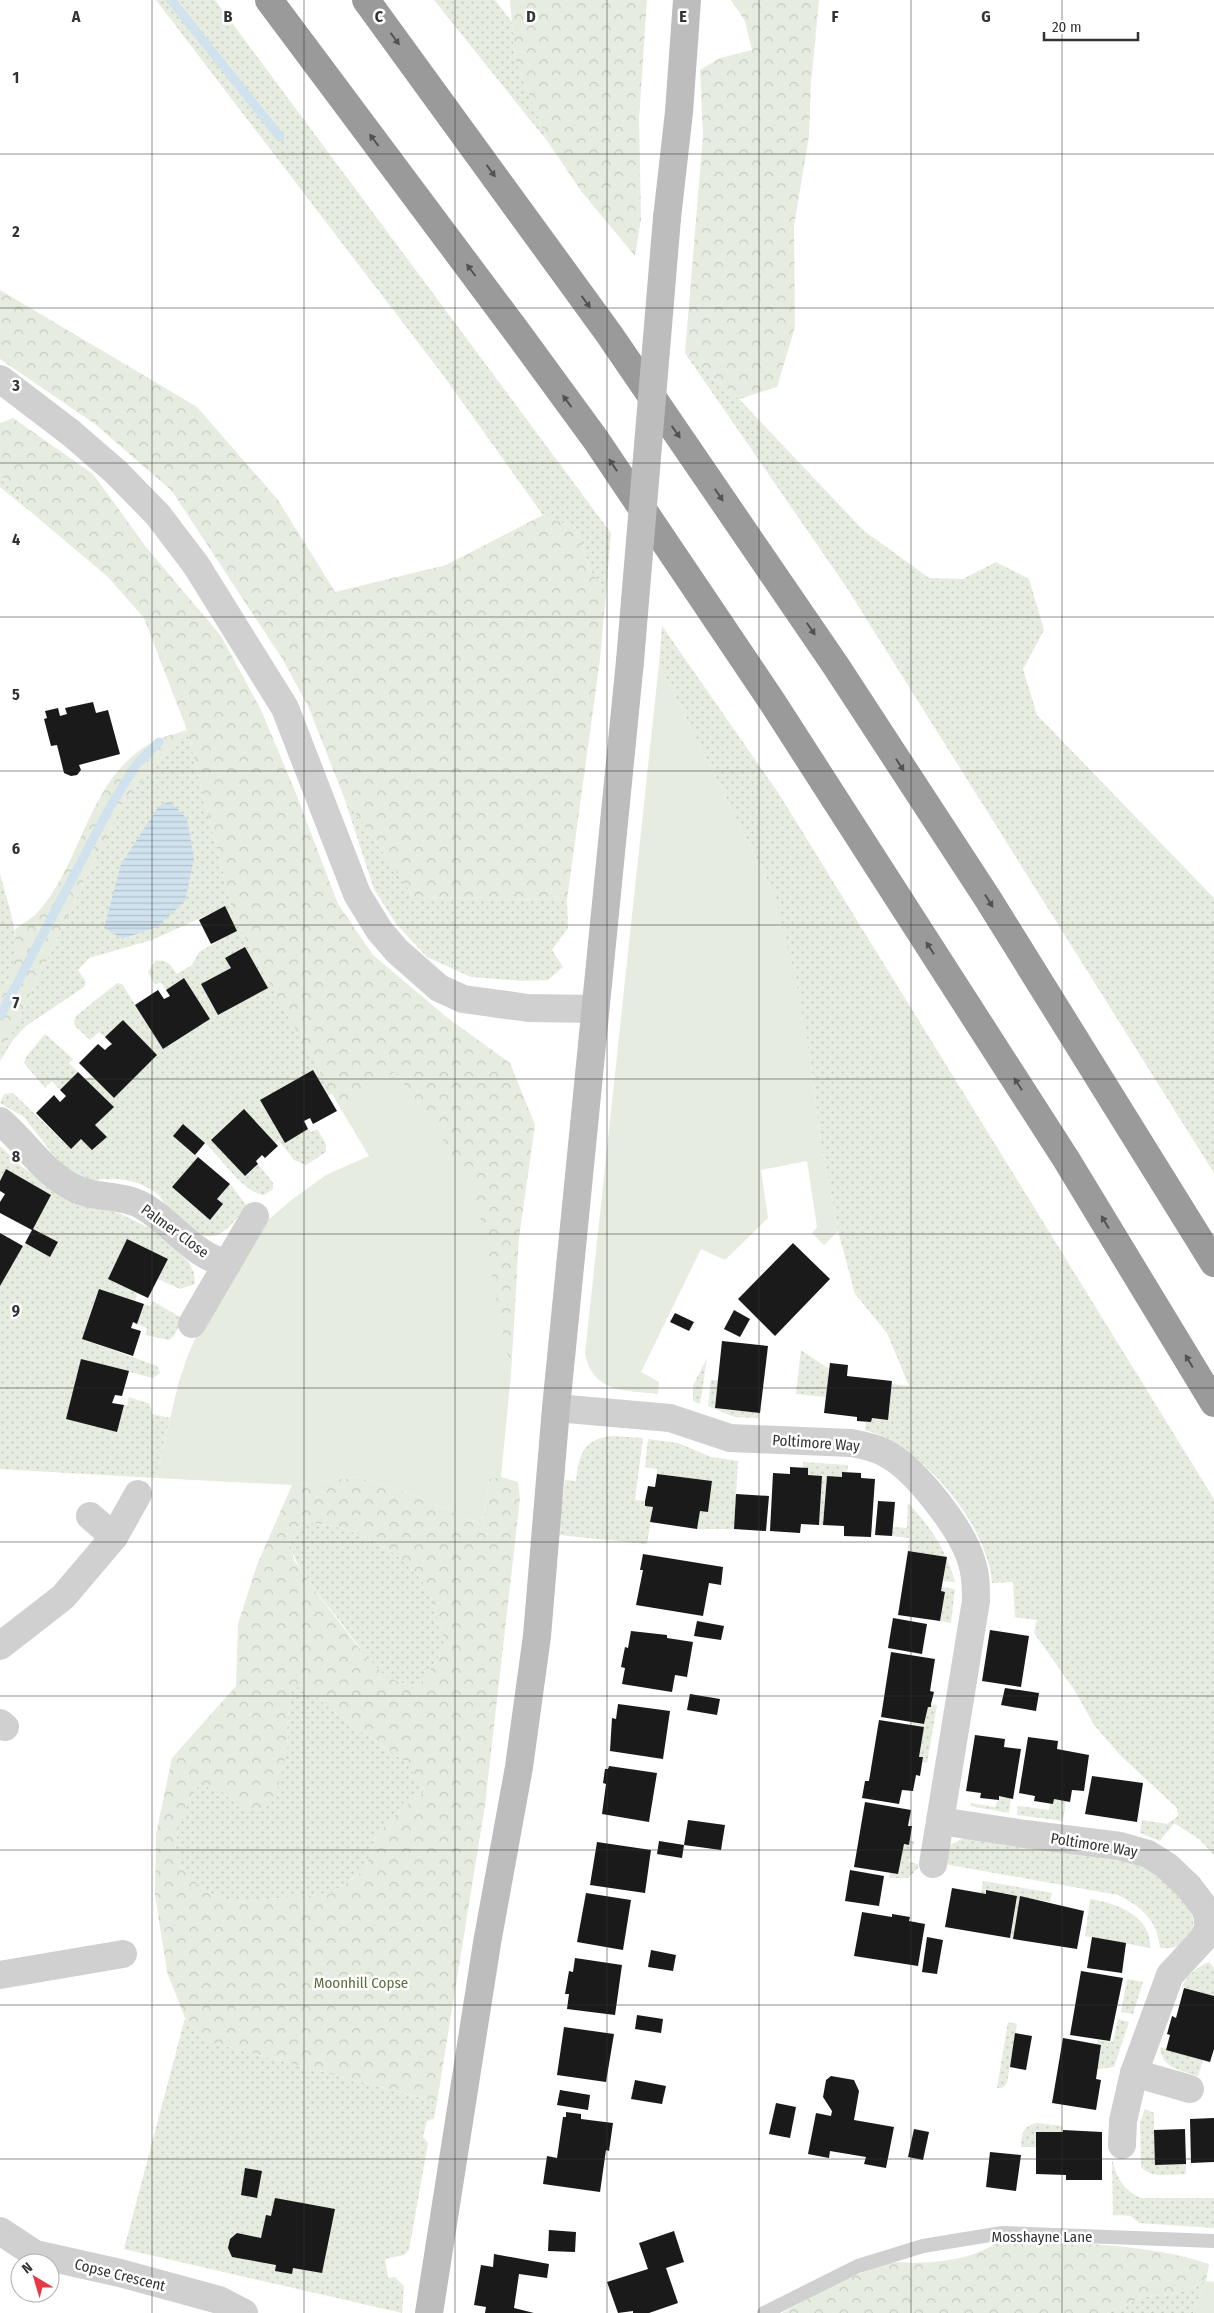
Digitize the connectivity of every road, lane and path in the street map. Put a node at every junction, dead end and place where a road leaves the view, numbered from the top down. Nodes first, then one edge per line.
1 (269, 0) edge
2 (366, 0) edge
3 (687, 0) edge
4 (0, 379) edge
5 (596, 1009) junction
6 (0, 1121) edge
7 (256, 1216) dead end
8 (1214, 1263) edge
9 (227, 1264) junction
10 (192, 1324) dead end
11 (1214, 1403) edge
12 (556, 1408) junction
13 (138, 1494) dead end
14 (90, 1516) dead end
15 (114, 1537) junction
16 (0, 1646) edge
17 (940, 1820) junction
18 (933, 1864) dead end
19 (1211, 1930) edge
20 (123, 1954) dead end
21 (0, 1975) edge
22 (1134, 2073) junction
23 (1190, 2089) dead end
24 (1122, 2145) dead end
25 (0, 2231) edge
26 (1214, 2241) edge
27 (244, 2313) edge
28 (429, 2313) edge
29 (764, 2313) edge

11 -> 1 highway
2 -> 8 highway
3 - 5 main road, bridge
4 - 5 street
5 - 12 main road
6 - 9 street, Palmer Close
7 - 9 street, Palmer Close
9 - 10 street, Palmer Close
12 - 17 street, Poltimore Way
12 - 28 main road
13 - 15 street
14 - 15 street
15 - 16 street
17 - 18 street, Poltimore Way
17 - 19 street, Poltimore Way
19 - 22 street, Poltimore Way
20 - 21 street
22 - 23 street
22 - 24 street, Poltimore Way
25 - 27 street, Copse Crescent
26 - 29 lane, Mosshayne Lane

